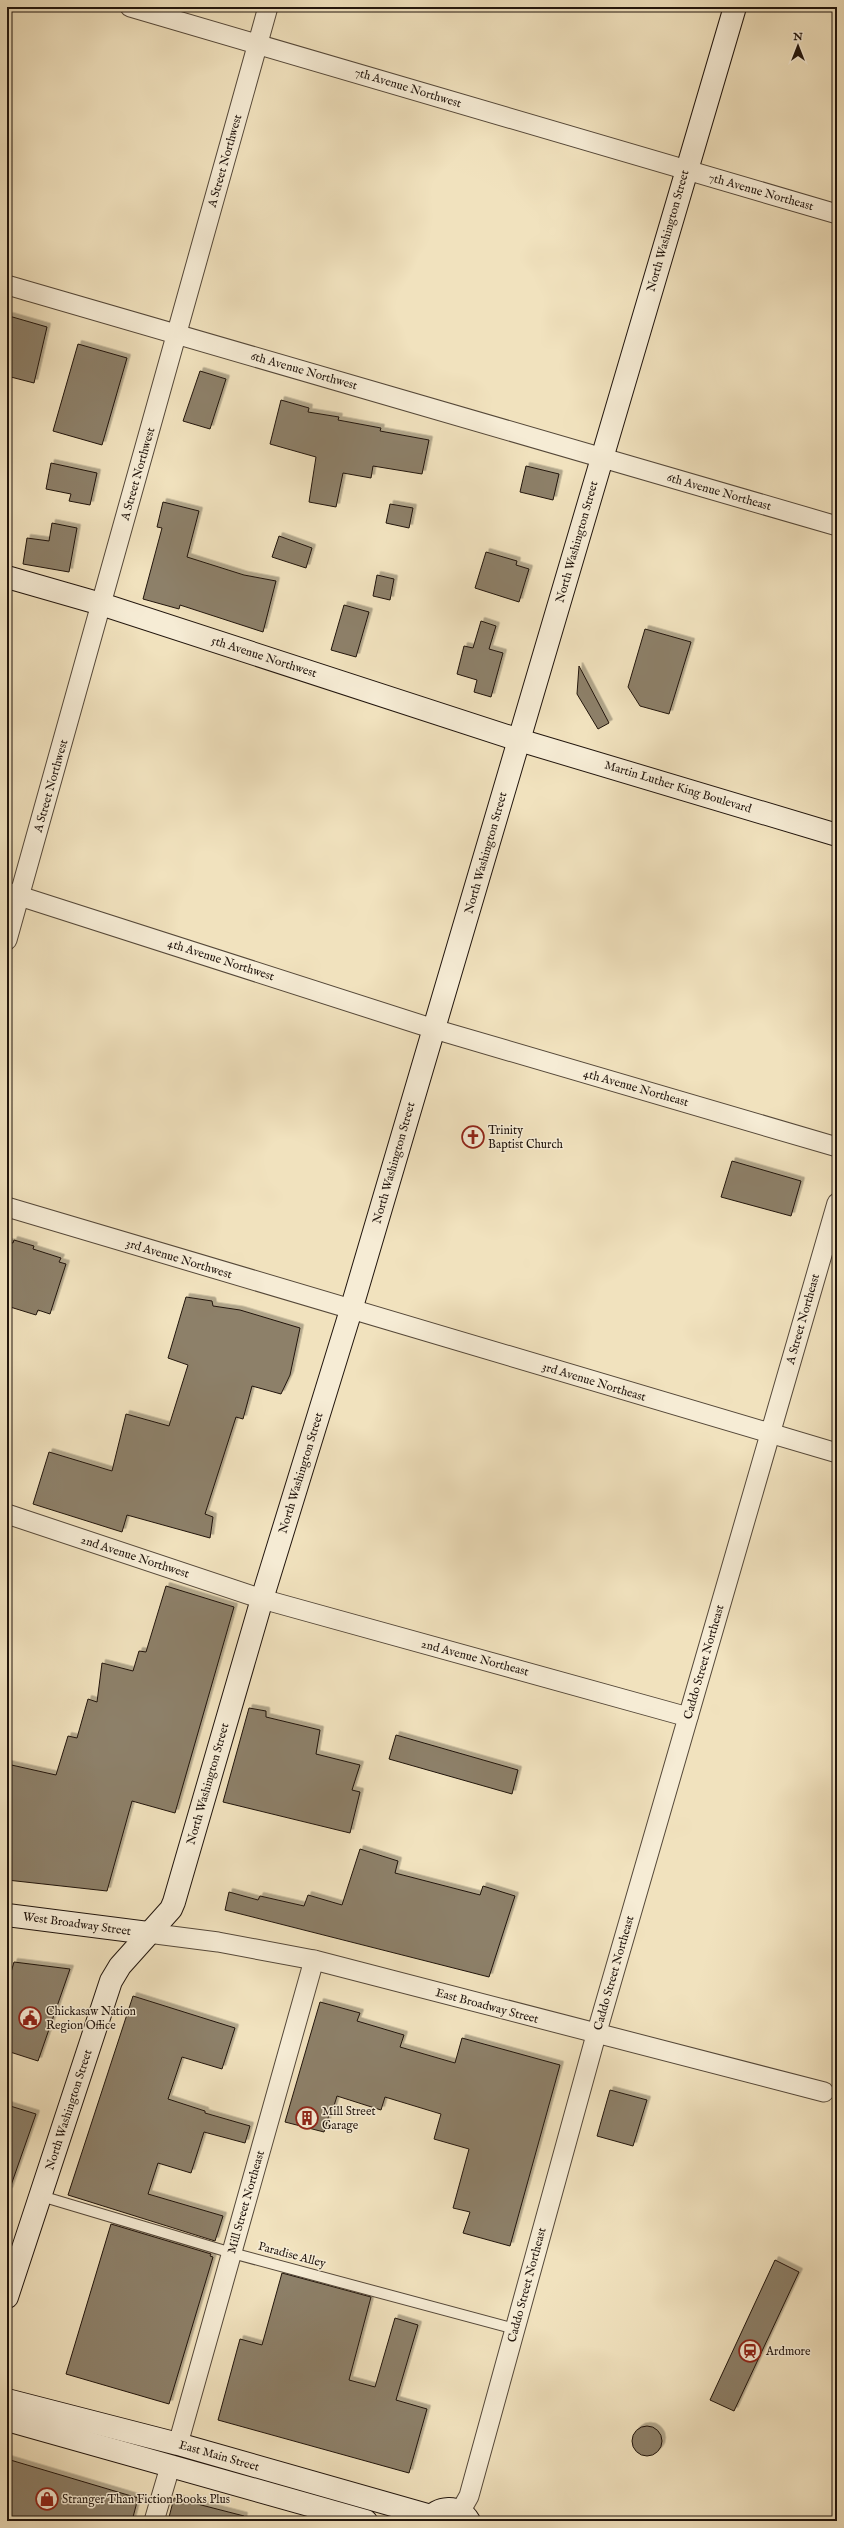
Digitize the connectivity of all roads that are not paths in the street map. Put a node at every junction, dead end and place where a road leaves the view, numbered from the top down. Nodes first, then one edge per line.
1 (130, 7) edge
2 (268, 7) edge
3 (735, 7) edge
4 (258, 43) junction
5 (686, 171) junction
6 (837, 214) edge
7 (7, 285) edge
8 (177, 333) junction
9 (601, 459) junction
10 (837, 526) edge
11 (7, 577) edge
12 (101, 604) junction
13 (519, 740) junction
14 (837, 835) edge
15 (13, 894) edge
16 (7, 940) edge
17 (434, 1029) junction
18 (837, 1147) edge
19 (837, 1203) edge
20 (7, 1207) edge
21 (351, 1310) junction
22 (770, 1434) junction
23 (837, 1453) edge
24 (7, 1514) edge
25 (262, 1599) junction
26 (688, 1717) junction
27 (7, 1914) edge
28 (148, 1934) junction
29 (314, 1960) junction
30 (596, 2035) junction
31 (824, 2092) dead end
32 (41, 2196) junction
33 (232, 2252) junction
34 (7, 2297) edge
35 (515, 2329) junction
36 (7, 2400) edge
37 (7, 2420) edge
38 (178, 2444) junction
39 (170, 2468) junction
40 (465, 2516) edge
41 (429, 2519) edge
42 (154, 2521) edge
43 (366, 2521) edge

1 - 4 street, 7th Avenue Northwest
2 - 4 street, A Street Northwest
3 - 5 main road, North Washington Street
4 - 5 street, 7th Avenue Northwest
4 - 8 street, A Street Northwest
5 - 6 street, 7th Avenue Northeast
5 - 9 main road, North Washington Street
7 - 8 street, 6th Avenue Northwest
8 - 9 street, 6th Avenue Northwest
8 - 12 street, A Street Northwest
9 - 10 street, 6th Avenue Northeast
9 - 13 main road, North Washington Street
11 - 12 main road, 5th Avenue Northwest
12 - 13 main road, 5th Avenue Northwest
12 - 15 street, A Street Northwest
13 - 14 main road, Martin Luther King Boulevard
13 - 17 main road, North Washington Street
15 - 16 street, A Street Northwest
15 - 17 street, 4th Avenue Northwest
17 - 18 street, 4th Avenue Northeast
17 - 21 main road, North Washington Street
19 - 22 street, A Street Northeast
20 - 21 street, 3rd Avenue Northwest
21 - 22 street, 3rd Avenue Northeast
21 - 25 main road, North Washington Street
22 - 23 street, 3rd Avenue Northeast
22 - 26 street, Caddo Street Northeast
24 - 25 street, 2nd Avenue Northwest
25 - 26 street, 2nd Avenue Northeast
25 - 28 main road, North Washington Street
26 - 30 street, Caddo Street Northeast
27 - 28 main road, West Broadway Street
28 - 29 street, East Broadway Street
28 - 32 main road, North Washington Street
29 - 30 street, East Broadway Street
29 - 33 street, Mill Street Northeast
30 - 31 street, East Broadway Street
30 - 35 street, Caddo Street Northeast
32 - 33 lane, Paradise Alley
32 - 34 main road, North Washington Street
33 - 35 lane, Paradise Alley
33 - 38 street, Mill Street Northeast
35 - 40 street, Caddo Street Northeast
36 - 38 main road, East Main Street
37 - 39 main road, East Main Street
38 - 41 main road, East Main Street
39 - 42 street
39 - 43 main road, East Main Street
40 - 41 main road, East Main Street

